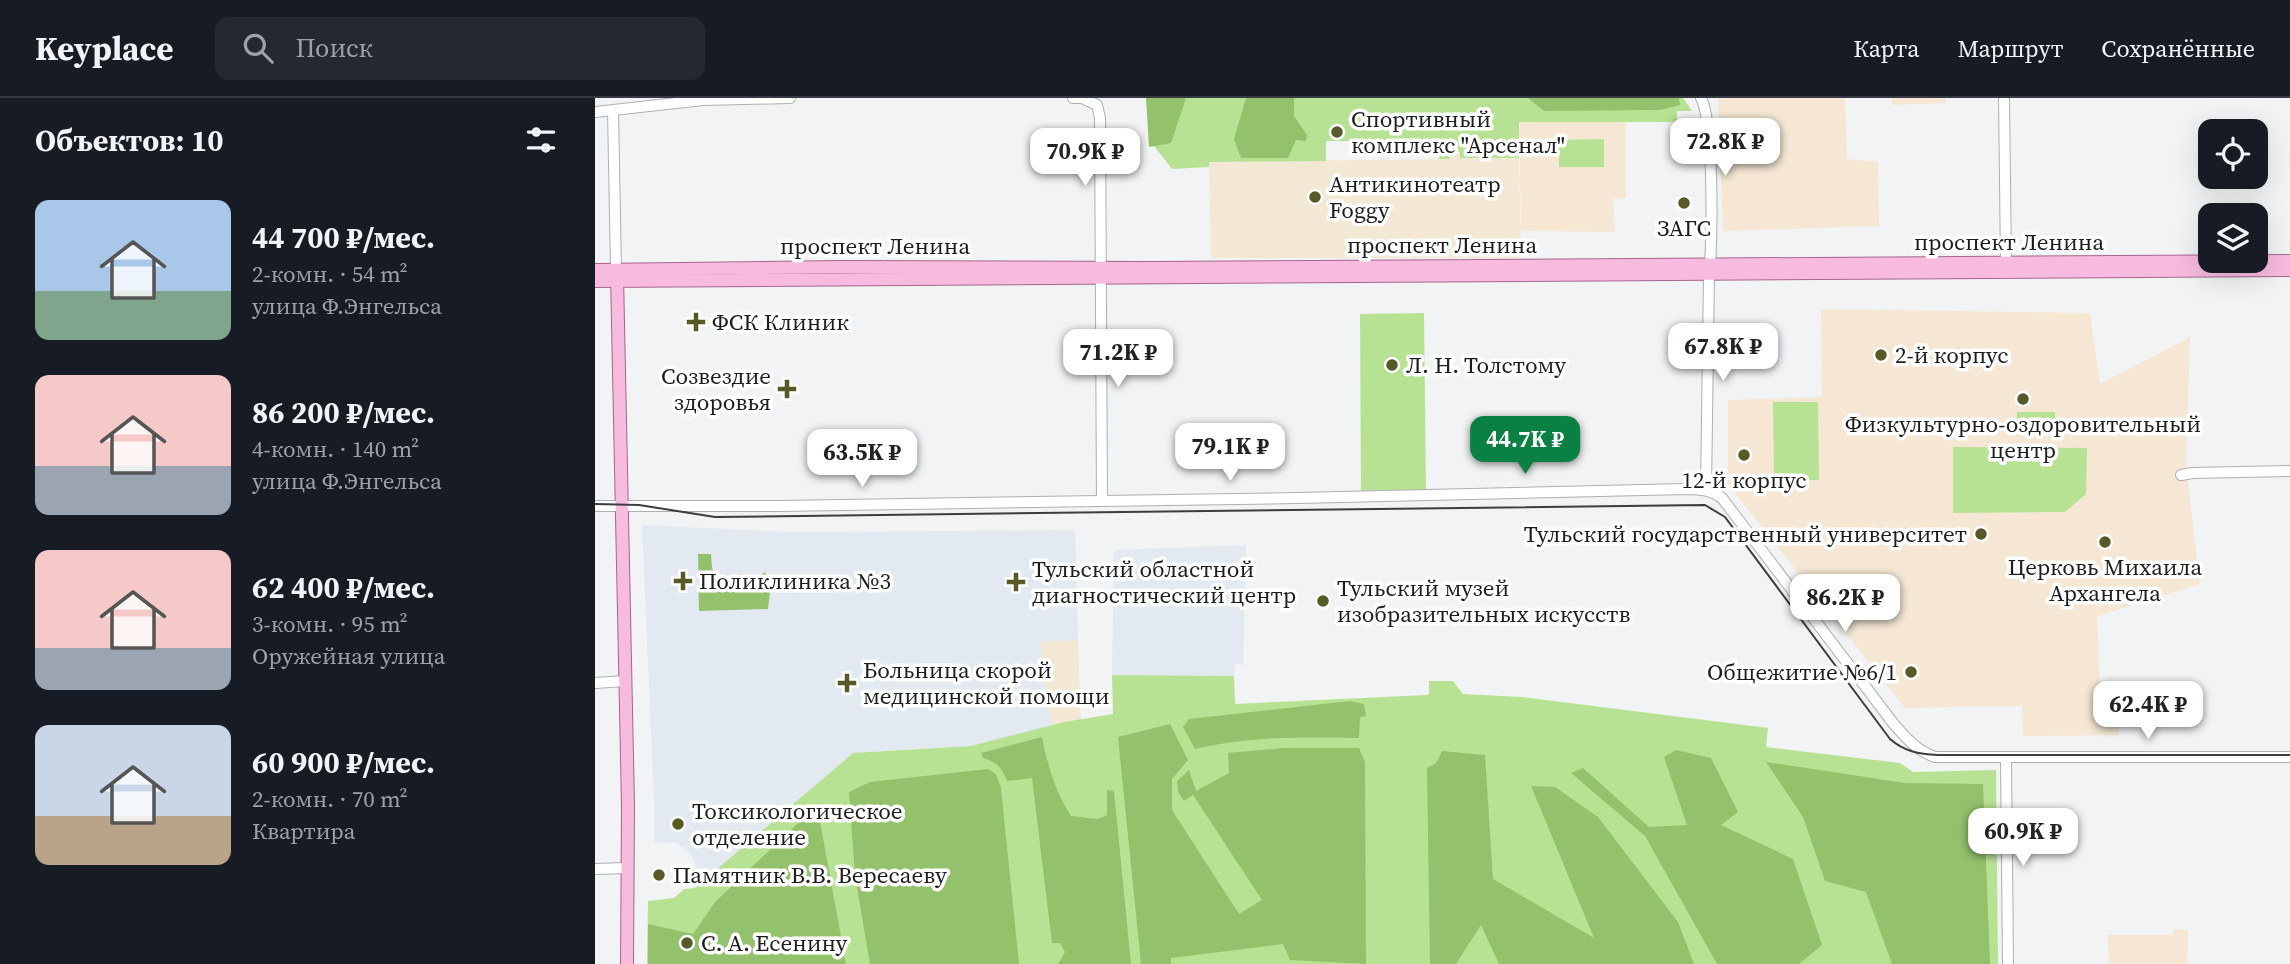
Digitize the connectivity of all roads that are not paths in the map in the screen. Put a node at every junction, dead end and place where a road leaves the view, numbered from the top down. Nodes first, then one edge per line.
1 (790, 98) edge
2 (1073, 98) edge
3 (1082, 98) edge
4 (1701, 98) edge
5 (2004, 98) edge
6 (613, 110) junction
7 (595, 111) edge
8 (2290, 261) edge
9 (2006, 268) junction
10 (595, 270) edge
11 (1709, 270) junction
12 (2290, 271) edge
13 (1102, 273) junction
14 (617, 275) junction
15 (595, 281) edge
16 (2290, 471) edge
17 (2181, 475) dead end
18 (1706, 490) junction
19 (1102, 501) junction
20 (595, 506) edge
21 (621, 506) junction
22 (625, 681) junction
23 (595, 683) edge
24 (2006, 757) junction
25 (2290, 757) edge
26 (627, 868) junction
27 (595, 869) edge
28 (627, 964) edge
29 (2008, 964) edge

1 - 6 street
2 - 3 street
3 - 13 street
4 - 11 street
5 - 9 street
6 - 7 street
6 - 14 street
8 - 9 main road, проспект Ленина
9 - 11 main road, проспект Ленина
9 - 12 main road, проспект Ленина
10 - 14 main road, проспект Ленина
11 - 13 main road, проспект Ленина
11 - 18 street
13 - 14 main road, проспект Ленина
13 - 19 street
14 - 15 main road, проспект Ленина
14 - 21 main road
16 - 17 street
18 - 19 street
18 - 24 street
19 - 21 street
20 - 21 street
21 - 22 main road
22 - 23 street
22 - 26 main road
24 - 25 street
24 - 29 street
26 - 27 street
26 - 28 main road

